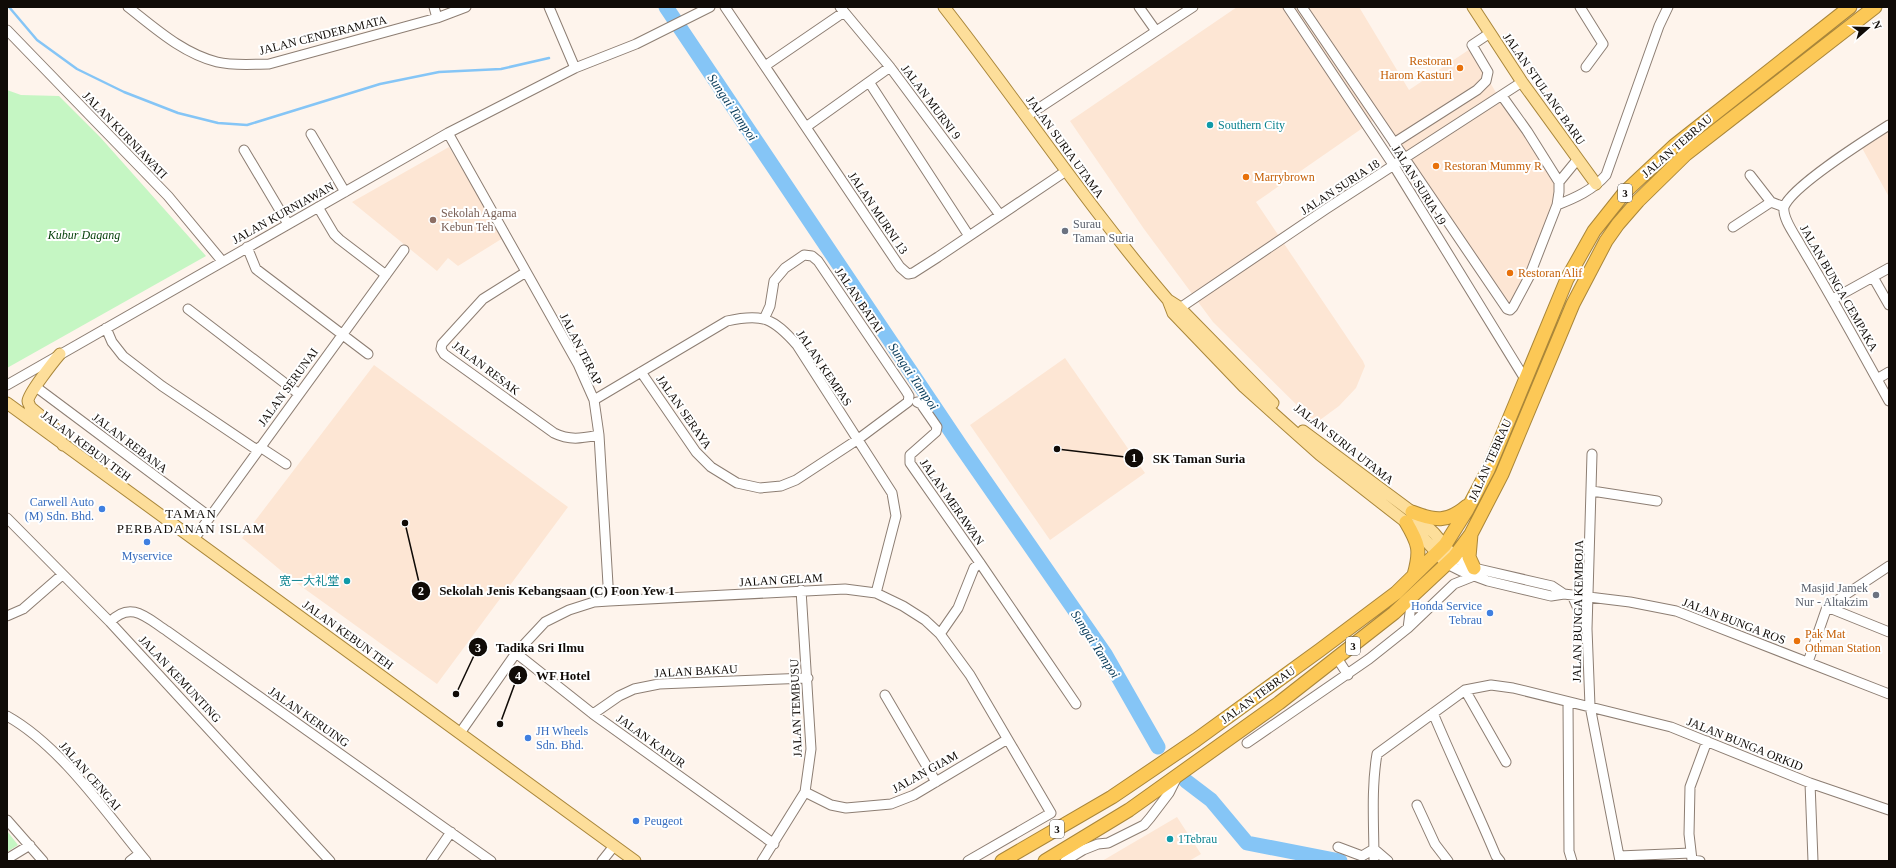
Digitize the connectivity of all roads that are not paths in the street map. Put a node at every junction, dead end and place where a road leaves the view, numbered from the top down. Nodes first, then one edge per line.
1 (128, 7) edge
2 (434, 7) edge
3 (466, 7) edge
4 (549, 7) edge
5 (725, 7) edge
6 (944, 7) edge
7 (1139, 7) edge
8 (1193, 7) edge
9 (1288, 7) edge
10 (1302, 7) edge
11 (1473, 7) edge
12 (1580, 7) edge
13 (1668, 7) edge
14 (1850, 7) edge
15 (1875, 7) edge
16 (708, 8) edge
17 (842, 10) edge
18 (437, 18) junction
19 (7, 30) edge
20 (1156, 31) junction
21 (1490, 32) junction
22 (765, 66) junction
23 (890, 67) junction
24 (575, 68) junction
25 (1586, 68) dead end
26 (869, 82) junction
27 (1522, 82) junction
28 (1502, 96) junction
29 (1027, 116) junction
30 (1431, 120) junction
31 (1889, 125) edge
32 (806, 127) junction
33 (448, 133) junction
34 (312, 134) dead end
35 (1441, 136) junction
36 (1394, 143) junction
37 (244, 150) dead end
38 (1405, 159) junction
39 (1577, 160) junction
40 (1394, 166) junction
41 (1066, 171) junction
42 (1750, 176) dead end
43 (1559, 182) junction
44 (1596, 184) junction
45 (345, 192) junction
46 (1771, 202) junction
47 (1557, 205) junction
48 (318, 207) junction
49 (1784, 207) junction
50 (1000, 215) junction
51 (288, 224) junction
52 (1733, 226) dead end
53 (969, 236) junction
54 (247, 247) junction
55 (404, 250) dead end
56 (222, 261) junction
57 (1889, 268) edge
58 (526, 272) junction
59 (386, 275) junction
60 (1873, 277) junction
61 (1833, 299) junction
62 (1889, 305) edge
63 (188, 309) dead end
64 (1176, 310) junction
65 (764, 319) junction
66 (106, 328) junction
67 (342, 334) junction
68 (60, 354) junction
69 (368, 354) dead end
70 (641, 372) junction
71 (1889, 372) edge
72 (1525, 379) junction
73 (1877, 379) junction
74 (7, 385) edge
75 (36, 387) junction
76 (299, 394) junction
77 (594, 400) junction
78 (1889, 400) edge
79 (917, 402) dead end
80 (7, 403) edge
81 (599, 434) junction
82 (857, 440) junction
83 (63, 446) junction
84 (259, 448) junction
85 (1592, 454) dead end
86 (286, 464) dead end
87 (1592, 491) junction
88 (1657, 501) dead end
89 (1472, 502) junction
90 (1409, 517) junction
91 (7, 518) edge
92 (210, 518) junction
93 (1471, 534) junction
94 (194, 540) junction
95 (1441, 549) junction
96 (1450, 560) junction
97 (980, 563) junction
98 (1889, 566) edge
99 (1474, 572) junction
100 (62, 575) junction
101 (1414, 575) junction
102 (801, 590) junction
103 (876, 593) junction
104 (1568, 595) junction
105 (1412, 598) junction
106 (1589, 598) junction
107 (609, 601) junction
108 (1827, 607) junction
109 (7, 616) edge
110 (110, 622) junction
111 (1408, 628) junction
112 (1587, 629) junction
113 (1889, 632) edge
114 (940, 634) junction
115 (516, 653) junction
116 (1337, 658) junction
117 (1808, 662) junction
118 (1348, 675) junction
119 (808, 678) junction
120 (1465, 690) junction
121 (1889, 694) edge
122 (886, 695) dead end
123 (1568, 702) junction
124 (1279, 703) junction
125 (1076, 704) dead end
126 (1590, 706) junction
127 (1433, 713) junction
128 (593, 714) junction
129 (7, 716) edge
130 (1288, 716) junction
131 (460, 734) junction
132 (1006, 740) junction
133 (1707, 741) junction
134 (1247, 743) dead end
135 (1506, 762) dead end
136 (1178, 775) junction
137 (936, 782) junction
138 (1810, 783) junction
139 (805, 792) junction
140 (1417, 805) dead end
141 (1889, 810) edge
142 (7, 820) edge
143 (451, 832) junction
144 (774, 844) junction
145 (30, 845) junction
146 (614, 846) junction
147 (1338, 848) dead end
148 (1374, 855) edge
149 (142, 857) edge
150 (7, 859) edge
151 (1619, 859) edge
152 (1694, 859) edge
153 (43, 861) edge
154 (130, 861) edge
155 (330, 861) edge
156 (430, 861) edge
157 (491, 861) edge
158 (602, 861) edge
159 (635, 861) edge
160 (762, 861) edge
161 (968, 861) edge
162 (1002, 861) edge
163 (1045, 861) edge
164 (1065, 861) edge
165 (1388, 861) edge
166 (1448, 861) edge
167 (1500, 861) edge
168 (1572, 861) edge
169 (1813, 861) edge

1 - 18 street, JALAN CENDERAMATA
2 - 18 street
3 - 18 street, JALAN CENDERAMATA
4 - 24 street
5 - 22 street, JALAN MURNI 13
6 - 29 main road, JALAN SURIA UTAMA
7 - 20 street
8 - 20 street
9 - 40 street, JALAN SURIA 19
10 - 36 street
11 - 21 main road, JALAN STULANG BARU
12 - 25 street
13 - 44 street
14 - 72 highway, JALAN TEBRAU / 3
15 - 93 highway, JALAN TEBRAU / 3
16 - 24 street, JALAN KURNIAWAN
17 - 22 street
17 - 23 street, JALAN MURNI 9
19 - 56 street, JALAN KURNIAWATI
20 - 29 street
21 - 27 main road, JALAN STULANG BARU
21 - 30 street
22 - 32 street, JALAN MURNI 13
23 - 26 street
23 - 50 street, JALAN MURNI 9
24 - 33 street, JALAN KURNIAWAN
26 - 32 street
26 - 53 street
27 - 28 street, JALAN SURIA 18
27 - 39 main road, JALAN STULANG BARU
28 - 35 street, JALAN SURIA 18
28 - 43 street
29 - 41 main road, JALAN SURIA UTAMA
30 - 35 street
30 - 36 street
31 - 49 street
32 - 53 street, JALAN MURNI 13
33 - 45 street, JALAN KURNIAWAN
33 - 58 street, JALAN TERAP
34 - 45 street
35 - 38 street, JALAN SURIA 18
36 - 38 street
37 - 51 street
38 - 40 street, JALAN SURIA 18
38 - 47 street
39 - 43 street
39 - 44 main road, JALAN STULANG BARU
40 - 64 street, JALAN SURIA 18
40 - 72 street, JALAN SURIA 19
41 - 50 street, JALAN MURNI 13
41 - 64 main road, JALAN SURIA UTAMA
42 - 46 street
43 - 47 street
44 - 47 street
45 - 48 street, JALAN KURNIAWAN
46 - 49 street
46 - 52 street
48 - 51 street, JALAN KURNIAWAN
48 - 59 street
49 - 61 street, JALAN BUNGA CEMPAKA
50 - 53 street, JALAN MURNI 13
51 - 54 street, JALAN KURNIAWAN
54 - 56 street, JALAN KURNIAWAN
54 - 67 street
55 - 59 street, JALAN SERUNAI
56 - 66 street, JALAN KURNIAWAN
57 - 60 street
58 - 77 street, JALAN TERAP
58 - 81 street, JALAN RESAK
59 - 67 street, JALAN SERUNAI
60 - 61 street
60 - 62 street
61 - 73 street, JALAN BUNGA CEMPAKA
63 - 76 street
64 - 90 main road, JALAN SURIA UTAMA
65 - 70 street, JALAN KEMPAS
65 - 82 street, JALAN KEMPAS
65 - 82 street, JALAN BATAI
66 - 68 street, JALAN KURNIAWAN
66 - 84 street
67 - 69 street
67 - 76 street, JALAN SERUNAI
68 - 74 street, JALAN KURNIAWAN
68 - 75 main road
70 - 77 street, JALAN KEMPAS
70 - 82 street, JALAN SERAYA
71 - 73 street
72 - 89 highway, JALAN TEBRAU / 3
73 - 78 street, JALAN BUNGA CEMPAKA
75 - 83 main road
75 - 92 street, JALAN REBANA
76 - 84 street, JALAN SERUNAI
77 - 81 street, JALAN TERAP
79 - 97 street, JALAN MERAWAN
80 - 83 main road, JALAN KEBUN TEH
81 - 107 street, JALAN TERAP
82 - 103 street, JALAN KEMPAS
83 - 94 main road, JALAN KEBUN TEH
84 - 86 street
84 - 92 street, JALAN SERUNAI
85 - 87 street, JALAN BUNGA KEMBOJA
87 - 88 street
87 - 106 street, JALAN BUNGA KEMBOJA
89 - 90 highway
89 - 95 highway, JALAN TEBRAU / 3
90 - 95 main road, JALAN SURIA UTAMA
90 - 101 highway
91 - 100 street, JALAN KEMUNTING
92 - 94 street, JALAN SERUNAI
93 - 96 highway, JALAN TEBRAU / 3
93 - 99 highway
94 - 131 main road, JALAN KEBUN TEH
95 - 96 main road, JALAN SURIA UTAMA
95 - 101 highway, JALAN TEBRAU / 3
96 - 99 street, JALAN BUNGA ROS
96 - 105 highway, JALAN TEBRAU / 3
97 - 114 street, JALAN MERAWAN
97 - 125 street, JALAN MERAWAN
98 - 108 street
99 - 104 street, JALAN BUNGA ROS
99 - 111 street
100 - 109 street
100 - 110 street, JALAN KEMUNTING
101 - 162 highway, JALAN TEBRAU / 3
102 - 103 street, JALAN GELAM
102 - 107 street, JALAN GELAM
102 - 119 street, JALAN TEMBUSU
103 - 114 street, JALAN GELAM
104 - 106 street, JALAN BUNGA ROS
104 - 112 street
105 - 111 street
105 - 116 highway, JALAN TEBRAU / 3
106 - 112 street, JALAN BUNGA KEMBOJA
106 - 117 street, JALAN BUNGA ROS
107 - 115 street, JALAN GELAM
108 - 113 street
108 - 117 street
110 - 143 street, JALAN KERUING
110 - 155 street, JALAN KEMUNTING
111 - 118 street
112 - 126 street, JALAN BUNGA KEMBOJA
114 - 132 street, JALAN GELAM
115 - 128 street, JALAN KAPUR
115 - 131 street, JALAN GELAM
116 - 118 street
116 - 124 highway, JALAN TEBRAU / 3
117 - 121 street, JALAN BUNGA ROS
118 - 130 street
119 - 128 street, JALAN BAKAU
119 - 139 street, JALAN TEMBUSU
120 - 123 street, JALAN BUNGA ORKID
120 - 127 street
120 - 135 street
122 - 137 street
123 - 126 street, JALAN BUNGA ORKID
123 - 168 street
124 - 130 street
124 - 136 highway, JALAN TEBRAU / 3
126 - 133 street, JALAN BUNGA ORKID
126 - 151 street, JALAN BUNGA KEMBOJA
127 - 148 street
127 - 167 street
128 - 144 street, JALAN KAPUR
129 - 149 street, JALAN CENGAI
130 - 134 street
131 - 146 main road, JALAN KEBUN TEH
132 - 137 street, JALAN GIAM
132 - 161 street, JALAN GELAM
133 - 138 street, JALAN BUNGA ORKID
133 - 152 street
136 - 163 highway, JALAN TEBRAU / 3
136 - 164 street
137 - 139 street, JALAN GIAM
138 - 141 street, JALAN BUNGA ORKID
138 - 169 street
139 - 144 street, JALAN TEMBUSU
140 - 166 street
142 - 145 street
143 - 156 street
143 - 157 street, JALAN KERUING
144 - 160 street, JALAN TEMBUSU
145 - 150 street
145 - 153 street
146 - 158 street
146 - 159 main road, JALAN KEBUN TEH
147 - 148 street
148 - 165 street
149 - 154 street
151 - 152 street

